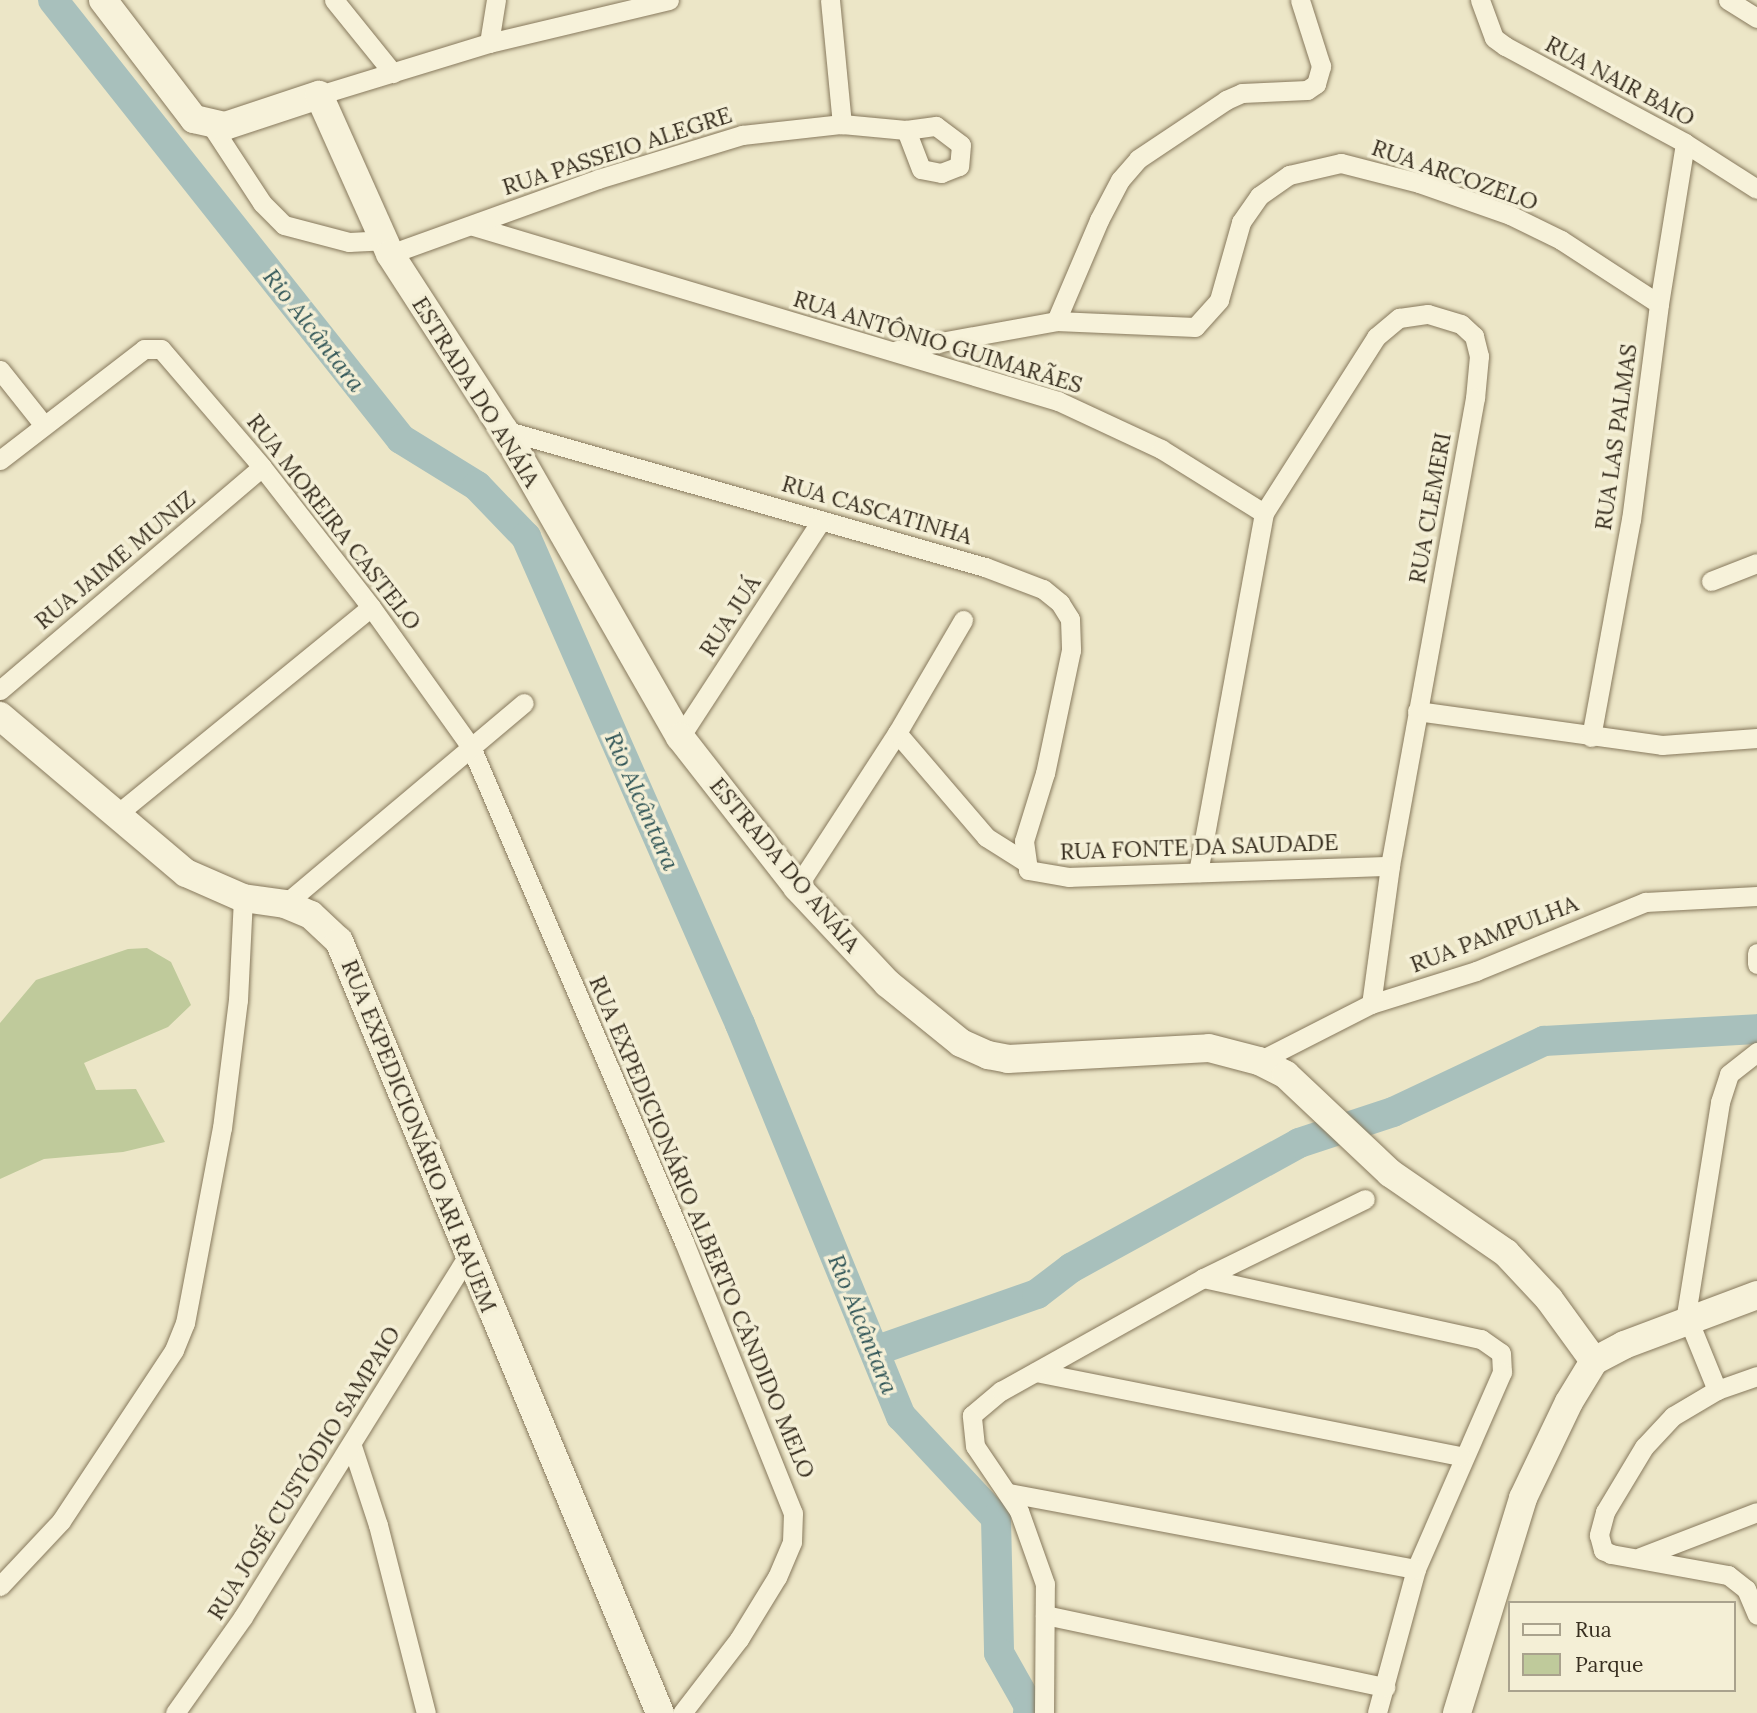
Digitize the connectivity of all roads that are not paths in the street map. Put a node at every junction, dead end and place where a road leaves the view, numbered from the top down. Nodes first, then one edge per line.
1 (103, 0) edge
2 (334, 0) edge
3 (496, 0) edge
4 (669, 0) edge
5 (830, 0) edge
6 (1300, 0) edge
7 (1480, 0) edge
8 (1728, 0) edge
9 (1757, 18) edge
10 (489, 43) junction
11 (393, 73) junction
12 (319, 96) junction
13 (842, 124) junction
14 (211, 125) junction
15 (906, 131) dead end
16 (1685, 144) junction
17 (1757, 189) edge
18 (473, 226) junction
19 (387, 247) junction
20 (1659, 304) junction
21 (1056, 321) junction
22 (891, 351) junction
23 (0, 370) edge
24 (43, 424) junction
25 (504, 430) junction
26 (0, 460) edge
27 (262, 467) junction
28 (1264, 513) junction
29 (821, 521) junction
30 (1757, 563) edge
31 (1712, 581) dead end
32 (371, 607) junction
33 (963, 620) dead end
34 (0, 690) edge
35 (524, 704) dead end
36 (1417, 711) junction
37 (0, 716) edge
38 (897, 733) junction
39 (680, 737) junction
40 (1591, 737) junction
41 (1757, 738) edge
42 (471, 747) junction
43 (1045, 773) joint
44 (116, 815) junction
45 (1024, 861) junction
46 (1390, 866) junction
47 (1198, 872) junction
48 (797, 887) junction
49 (1757, 896) edge
50 (243, 898) junction
51 (285, 904) junction
52 (1757, 953) edge
53 (1757, 964) edge
54 (1371, 1004) junction
55 (1757, 1052) edge
56 (1259, 1061) junction
57 (1365, 1199) dead end
58 (468, 1256) junction
59 (1203, 1278) junction
60 (1757, 1295) edge
61 (1686, 1320) junction
62 (1594, 1361) junction
63 (1036, 1372) junction
64 (1757, 1376) edge
65 (1717, 1390) junction
66 (352, 1446) junction
67 (1461, 1456) junction
68 (1009, 1493) junction
69 (1757, 1512) edge
70 (1639, 1557) junction
71 (1416, 1569) junction
72 (0, 1586) edge
73 (1045, 1615) junction
74 (1757, 1615) edge
75 (1385, 1687) junction
76 (175, 1713) edge
77 (426, 1713) edge
78 (660, 1713) edge
79 (682, 1713) edge
80 (1044, 1713) edge
81 (1377, 1713) edge
82 (1457, 1713) edge

1 - 14 street
2 - 11 street
3 - 10 street
4 - 10 street
5 - 13 street
6 - 21 street
7 - 16 street, RUA NAIR BAIO
8 - 9 street
10 - 11 street
11 - 12 street
12 - 14 street
12 - 19 street, ESTRADA DO ANÁIA
13 - 15 street, RUA PASSEIO ALEGRE
13 - 18 street, RUA PASSEIO ALEGRE
14 - 19 street, RUA PASSEIO ALEGRE
16 - 17 street, RUA NAIR BAIO
16 - 20 street, RUA LAS PALMAS
18 - 19 street, RUA PASSEIO ALEGRE
18 - 22 street, RUA ANTÔNIO GUIMARÃES
19 - 25 street, ESTRADA DO ANÁIA
20 - 21 street, RUA ARCOZELO
20 - 40 street, RUA LAS PALMAS
21 - 22 street, RUA ARCOZELO
22 - 28 street, RUA ANTÔNIO GUIMARÃES
23 - 24 street
24 - 26 street
24 - 27 street, RUA MOREIRA CASTELO
25 - 29 street, RUA CASCATINHA
25 - 39 street, ESTRADA DO ANÁIA
27 - 32 street, RUA MOREIRA CASTELO
27 - 34 street, RUA JAIME MUNIZ
28 - 36 street, RUA CLEMERI
28 - 47 street
29 - 39 street, RUA JUÁ
29 - 43 street, RUA CASCATINHA
30 - 31 street
32 - 42 street, RUA MOREIRA CASTELO
32 - 44 street
33 - 38 street
35 - 42 street
36 - 40 street
36 - 46 street, RUA CLEMERI
37 - 44 street, RUA EXPEDICIONÁRIO ARI RAUEM
38 - 45 street
38 - 48 street
39 - 48 street, ESTRADA DO ANÁIA
40 - 41 street
42 - 51 street
42 - 79 street, RUA EXPEDICIONÁRIO ALBERTO CÂNDIDO MELO
43 - 45 street, RUA FONTE DA SAUDADE
44 - 50 street, RUA EXPEDICIONÁRIO ARI RAUEM
45 - 47 street, RUA FONTE DA SAUDADE
46 - 47 street, RUA FONTE DA SAUDADE
46 - 54 street, RUA CLEMERI
48 - 56 street, ESTRADA DO ANÁIA
49 - 54 street, RUA PAMPULHA
50 - 51 street, RUA EXPEDICIONÁRIO ARI RAUEM
50 - 72 street
51 - 58 street, RUA EXPEDICIONÁRIO ARI RAUEM
52 - 53 street
54 - 56 street, RUA PAMPULHA
55 - 61 street
56 - 62 street, ESTRADA DO ANÁIA
57 - 59 street
58 - 66 street, RUA JOSÉ CUSTÓDIO SAMPAIO
58 - 78 street, RUA EXPEDICIONÁRIO ARI RAUEM
59 - 63 street
59 - 67 street
60 - 61 street
61 - 62 street
61 - 65 street
62 - 82 street
63 - 67 street
63 - 68 street
64 - 65 street
65 - 70 street
66 - 76 street, RUA JOSÉ CUSTÓDIO SAMPAIO
66 - 77 street
67 - 71 street
68 - 71 street
68 - 73 street
69 - 70 street
70 - 74 street
71 - 75 street
73 - 75 street
73 - 80 street
75 - 81 street

